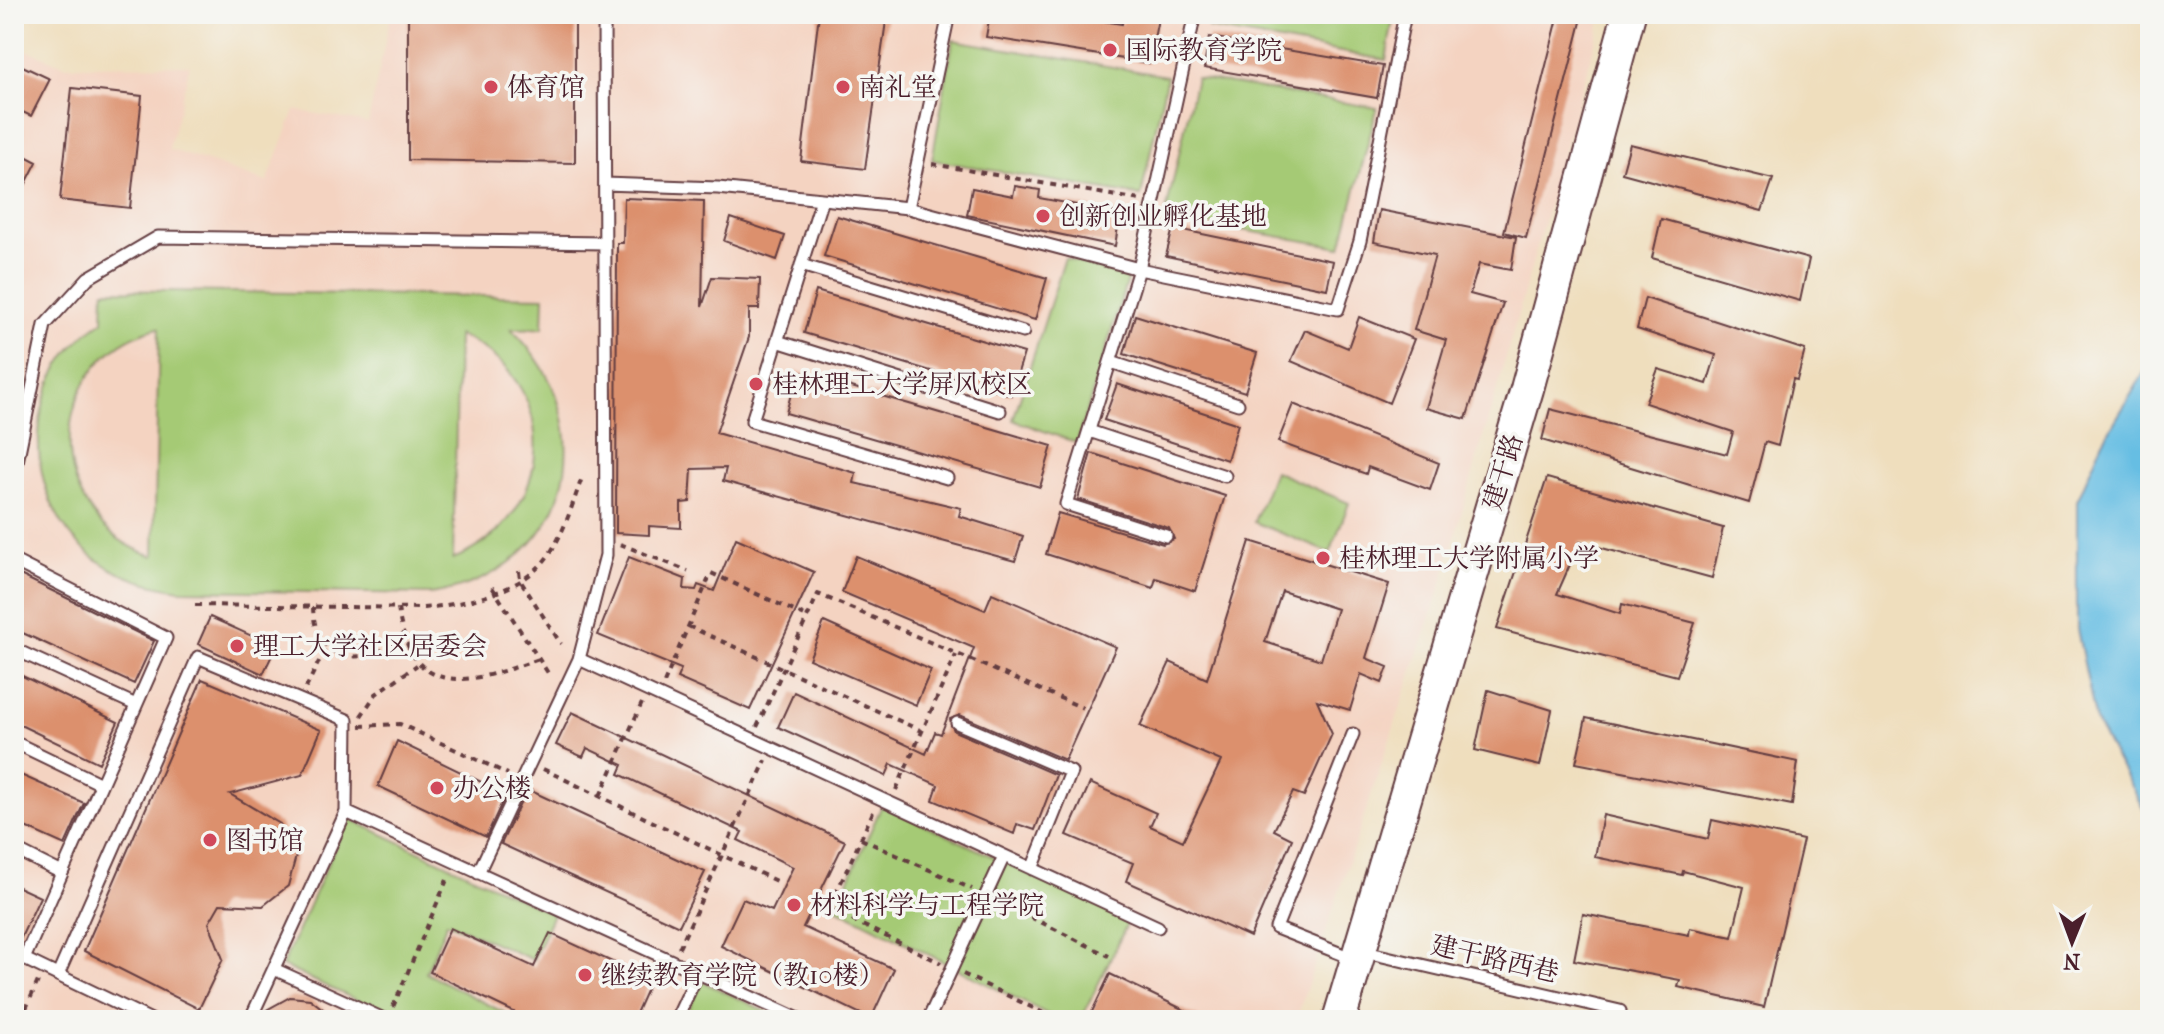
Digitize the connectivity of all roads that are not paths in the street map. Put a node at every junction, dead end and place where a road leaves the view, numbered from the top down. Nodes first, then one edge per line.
1 (604, 14) edge
2 (949, 14) edge
3 (1195, 14) edge
4 (1405, 14) edge
5 (1629, 14) edge
6 (605, 184) junction
7 (822, 199) junction
8 (908, 208) junction
9 (605, 243) junction
10 (801, 265) junction
11 (1139, 269) junction
12 (1023, 332) dead end
13 (777, 341) junction
14 (1111, 362) junction
15 (1238, 404) dead end
16 (1000, 411) dead end
17 (1089, 431) junction
18 (1225, 476) dead end
19 (14, 477) edge
20 (947, 478) dead end
21 (1166, 536) dead end
22 (14, 561) edge
23 (14, 649) edge
24 (579, 659) junction
25 (136, 705) junction
26 (957, 723) dead end
27 (1353, 734) dead end
28 (14, 742) edge
29 (101, 784) junction
30 (346, 812) junction
31 (14, 849) edge
32 (1004, 856) junction
33 (1032, 869) junction
34 (62, 873) junction
35 (478, 873) junction
36 (1158, 927) dead end
37 (19, 956) edge
38 (1359, 956) junction
39 (274, 969) junction
40 (698, 973) junction
41 (58, 975) junction
42 (1620, 1011) dead end
43 (151, 1020) edge
44 (250, 1020) edge
45 (387, 1020) edge
46 (676, 1020) edge
47 (801, 1020) edge
48 (928, 1020) edge
49 (1339, 1020) edge

1 - 6 lane
2 - 8 lane
3 - 11 lane
4 - 11 lane
5 - 38 main road, 建干路
6 - 7 lane
6 - 9 lane
7 - 8 lane
7 - 10 lane
8 - 11 lane
9 - 19 lane
9 - 24 lane
10 - 12 lane
10 - 13 lane
11 - 14 lane
13 - 16 lane
13 - 20 lane
14 - 15 lane
14 - 17 lane
17 - 18 lane
17 - 21 lane
22 - 25 lane
23 - 25 lane
24 - 32 lane
24 - 35 lane
25 - 29 lane
26 - 33 lane
27 - 38 lane, 建干路西巷
28 - 29 lane
29 - 34 lane
30 - 35 lane
30 - 39 lane
30 - 41 lane
31 - 34 lane
32 - 33 lane
32 - 48 lane
33 - 36 lane
34 - 37 lane
35 - 40 lane
37 - 41 lane
38 - 42 lane, 建干路西巷
38 - 49 main road, 建干路
39 - 44 lane
39 - 45 lane
40 - 46 lane
40 - 47 lane
41 - 43 lane

